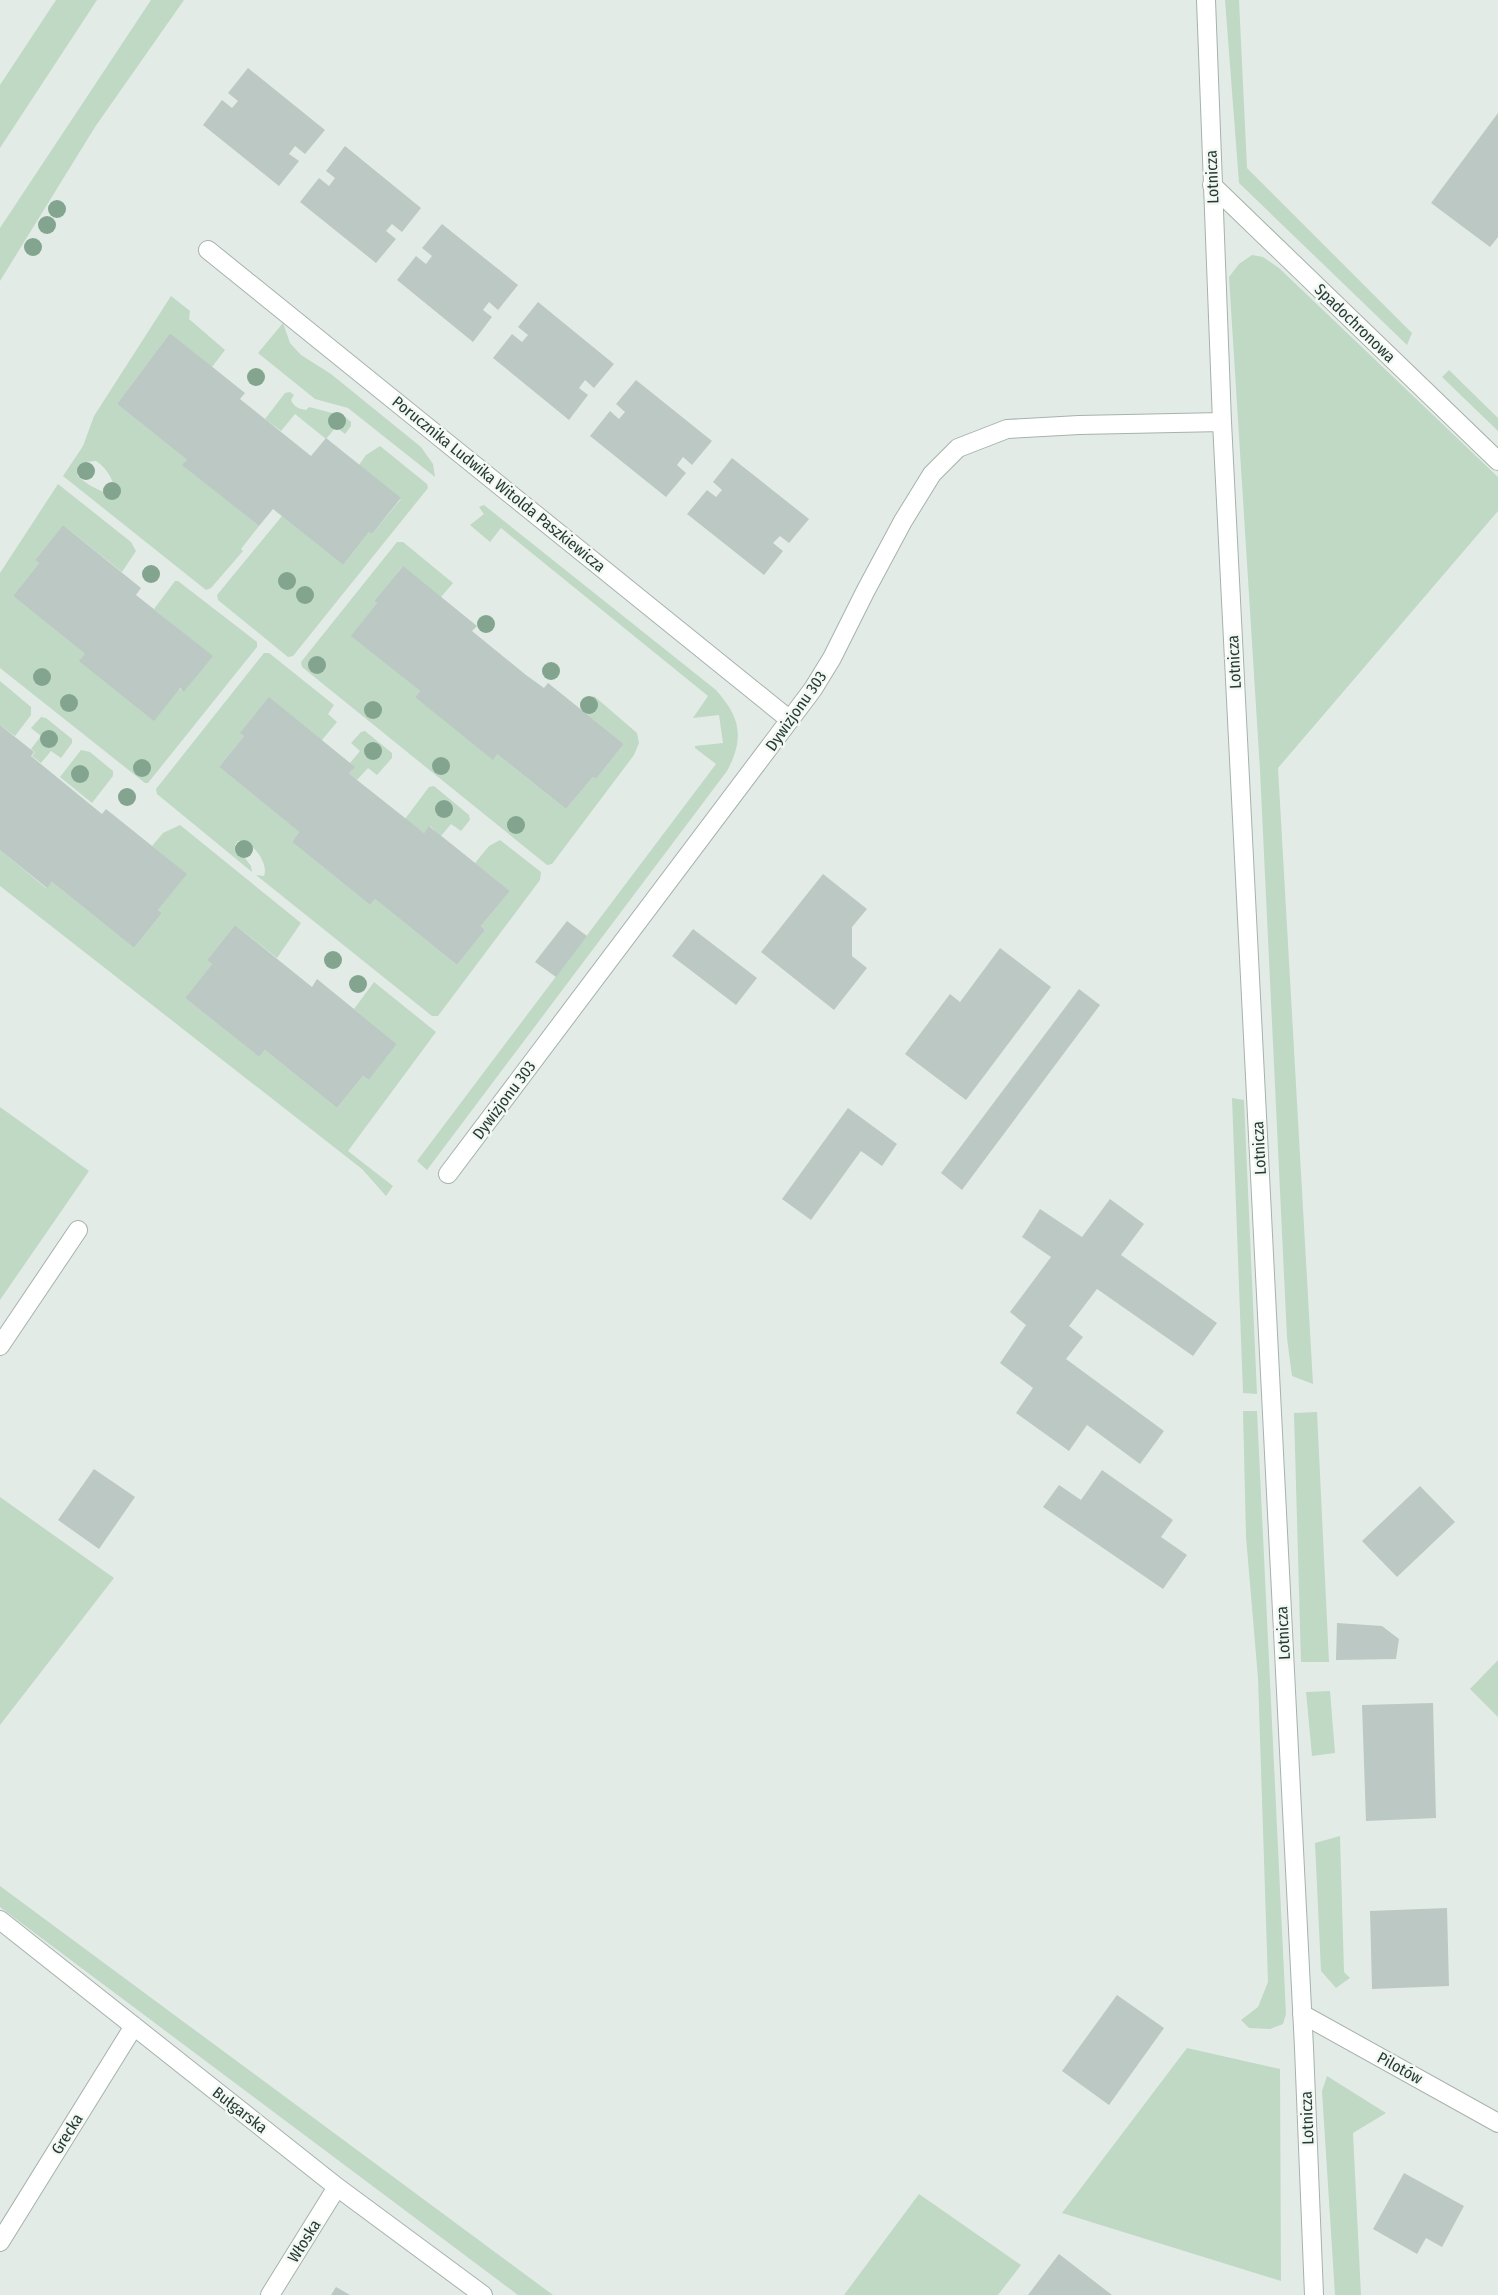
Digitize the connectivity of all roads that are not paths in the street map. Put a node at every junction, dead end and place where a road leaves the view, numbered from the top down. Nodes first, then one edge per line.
1 (1206, 0) edge
2 (1212, 185) junction
3 (208, 250) dead end
4 (1222, 422) junction
5 (1498, 461) edge
6 (789, 720) junction
7 (448, 1174) dead end
8 (78, 1230) dead end
9 (0, 1346) edge
10 (0, 1920) edge
11 (1302, 2014) junction
12 (135, 2026) junction
13 (1498, 2122) edge
14 (337, 2187) junction
15 (0, 2242) edge
16 (270, 2295) edge
17 (483, 2295) edge
18 (1314, 2295) edge

1 - 2 street, Lotnicza
2 - 4 street, Lotnicza
2 - 5 street, Spadochronowa
3 - 6 street, Porucznika Ludwika Witolda Paszkiewicza
4 - 6 street, Dywizjonu 303
4 - 11 street, Lotnicza
6 - 7 street, Dywizjonu 303
8 - 9 street
10 - 12 street, Bułgarska
11 - 13 street, Pilotów
11 - 18 street, Lotnicza
12 - 14 street, Bułgarska
12 - 15 street, Grecka
14 - 16 street, Włoska
14 - 17 street, Bułgarska

